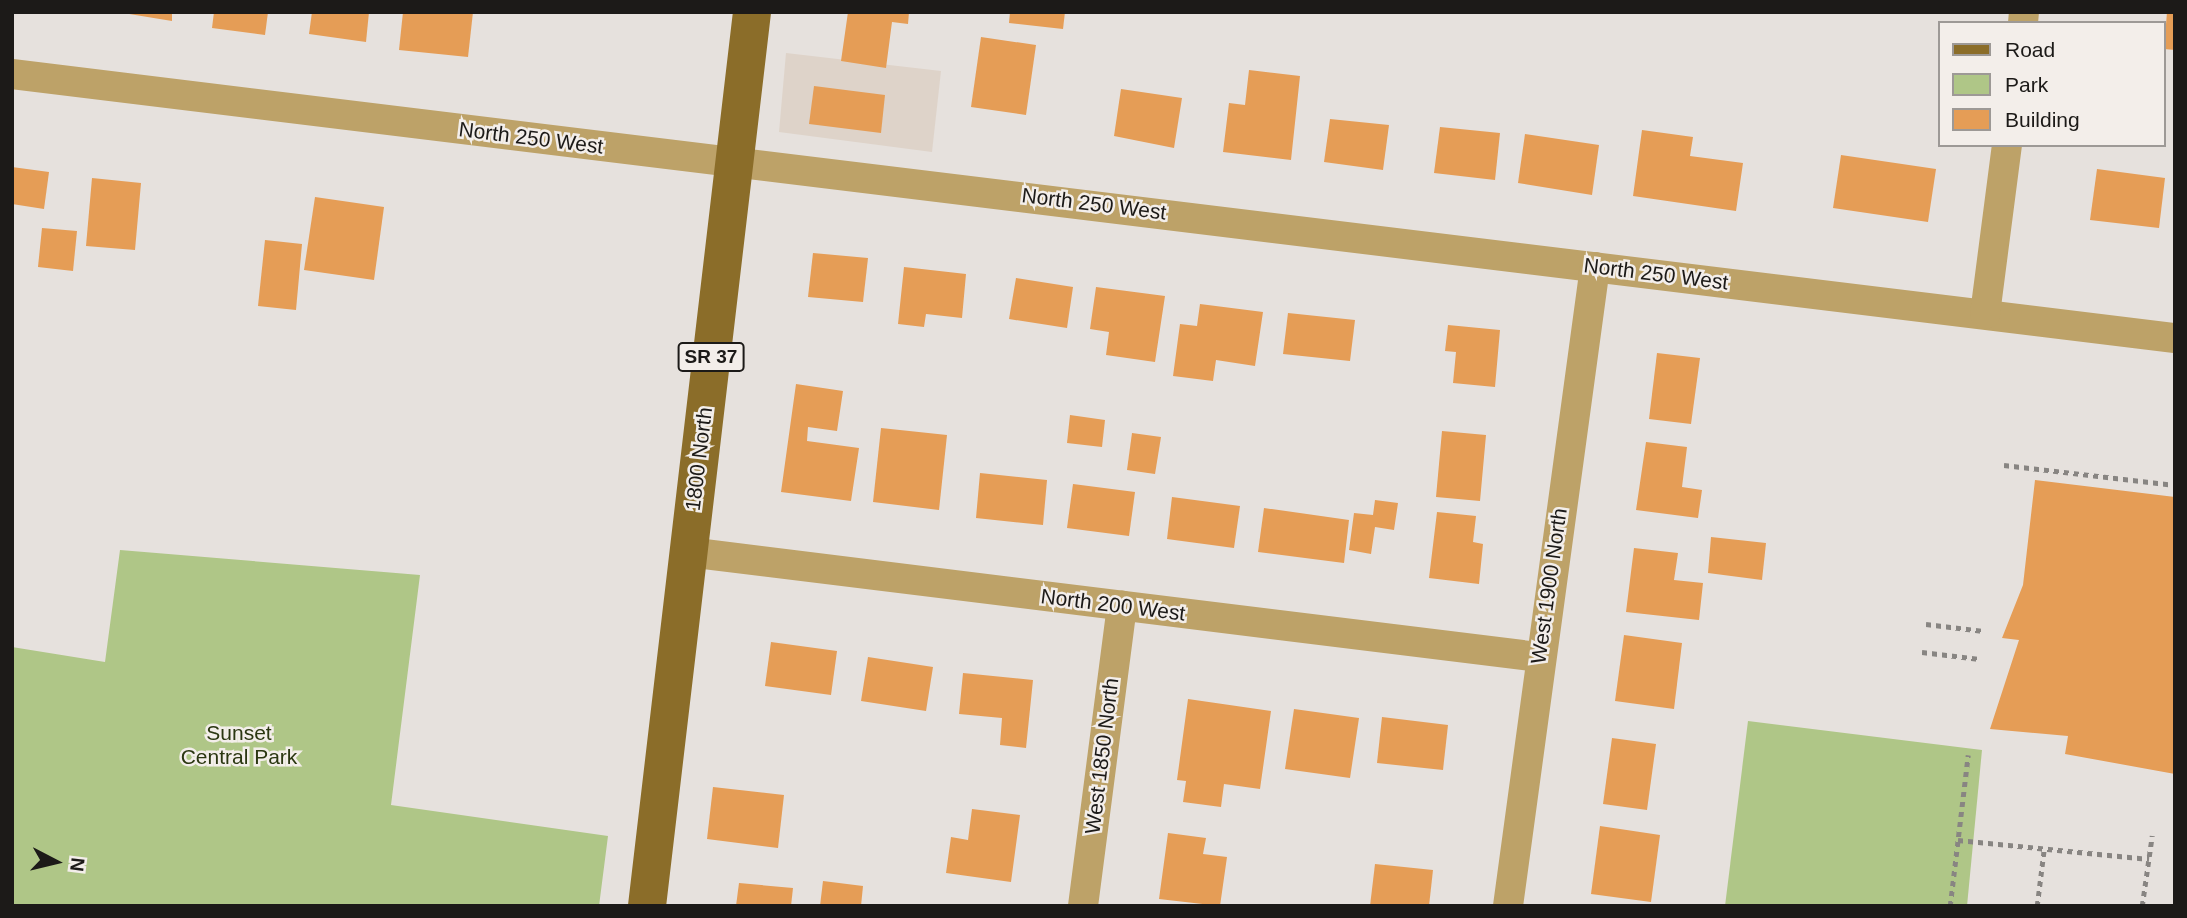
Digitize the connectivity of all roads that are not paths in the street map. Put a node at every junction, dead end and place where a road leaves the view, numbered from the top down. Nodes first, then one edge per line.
1 (752, 12) edge
2 (12, 74) edge
3 (2007, 147) edge
4 (734, 161) junction
5 (1595, 267) junction
6 (1985, 314) junction
7 (2175, 338) edge
8 (688, 552) junction
9 (1122, 606) junction
10 (1538, 657) junction
11 (647, 906) edge
12 (1083, 906) edge
13 (1508, 906) edge

1 - 4 main road, 1800 North / SR 37
2 - 4 street, North 250 West
3 - 6 street
4 - 5 street, North 250 West
4 - 8 main road, 1800 North / SR 37
5 - 6 street, North 250 West
5 - 10 street, West 1900 North
6 - 7 street, North 250 West
8 - 9 street, North 200 West
8 - 11 main road, 1800 North / SR 37
9 - 10 street, North 200 West
9 - 12 street, West 1850 North
10 - 13 street, West 1900 North

